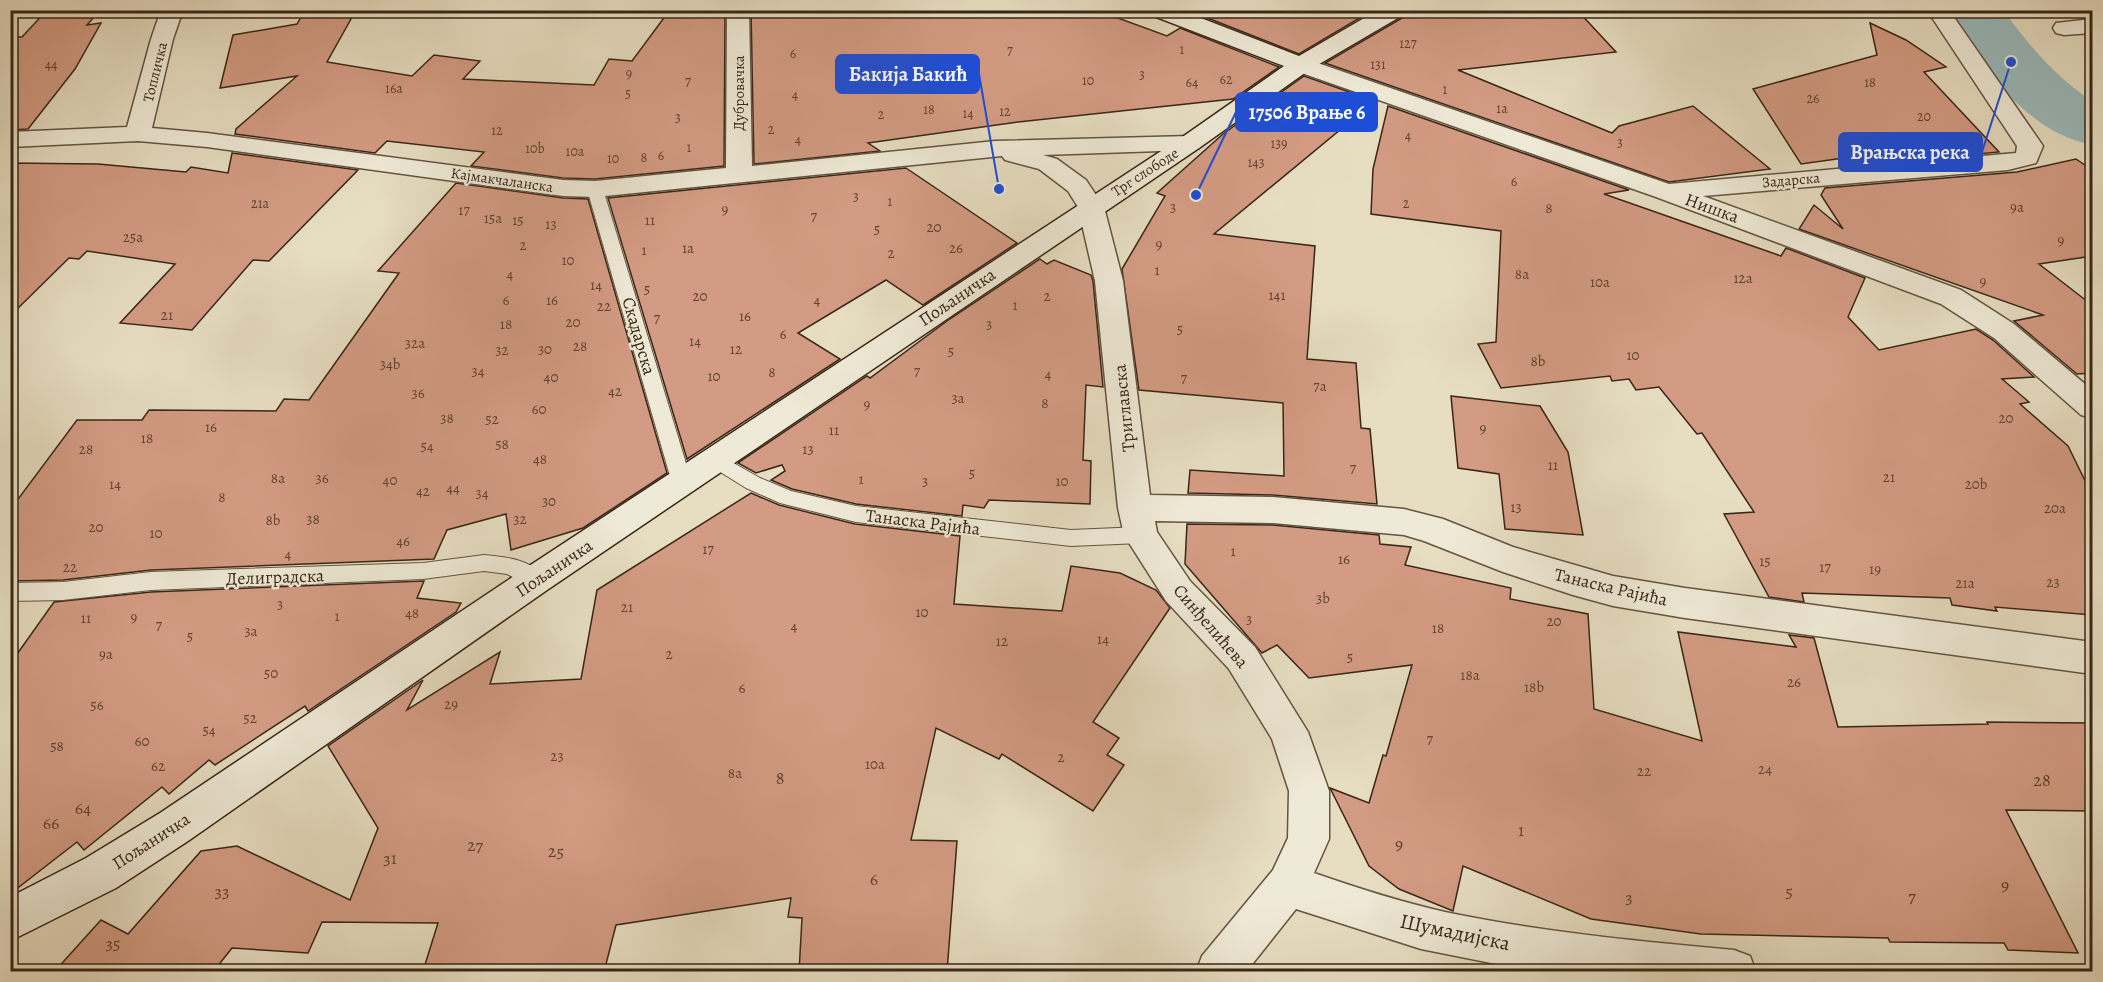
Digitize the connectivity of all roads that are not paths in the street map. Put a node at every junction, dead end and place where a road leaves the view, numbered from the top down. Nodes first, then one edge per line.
1 (172, 10) edge
2 (738, 10) edge
3 (1159, 10) edge
4 (1395, 10) edge
5 (1938, 10) edge
6 (2092, 26) edge
7 (2064, 27) dead end
8 (1301, 65) junction
9 (138, 134) junction
10 (10, 140) edge
11 (1190, 143) junction
12 (995, 149) junction
13 (739, 175) junction
14 (595, 189) junction
15 (1665, 191) junction
16 (1092, 207) junction
17 (1109, 282) joint
18 (2092, 407) edge
19 (716, 460) junction
20 (682, 483) junction
21 (1138, 521) junction
22 (535, 580) junction
23 (10, 592) edge
24 (2092, 658) edge
25 (1288, 885) junction
26 (10, 920) edge
27 (1218, 972) edge
28 (1734, 972) edge

1 - 9 street, Топличка
2 - 13 street, Дубровачка
3 - 8 street, Нишка
4 - 8 street
5 - 15 street, Задарска
6 - 7 street
8 - 11 street
8 - 15 street, Нишка
9 - 10 street, Кајмакчаланска
9 - 14 street, Кајмакчаланска
11 - 12 street, Трг слободе
11 - 16 street, Трг слободе
12 - 13 street, Кајмакчаланска
12 - 16 street
13 - 14 street, Кајмакчаланска
14 - 20 lane, Скадарска
15 - 18 street, Нишка
16 - 17 street, Трг слободе
16 - 19 street, Пољаничка
17 - 21 street, Триглавска
19 - 20 street, Пољаничка
19 - 21 lane, Танаска Рајића
20 - 22 street, Пољаничка
21 - 24 street, Танаска Рајића
21 - 25 street, Синђелићева
22 - 23 lane, Делиградска
22 - 26 street, Пољаничка
25 - 27 street, Синђелићева
25 - 28 street, Шумадијска

